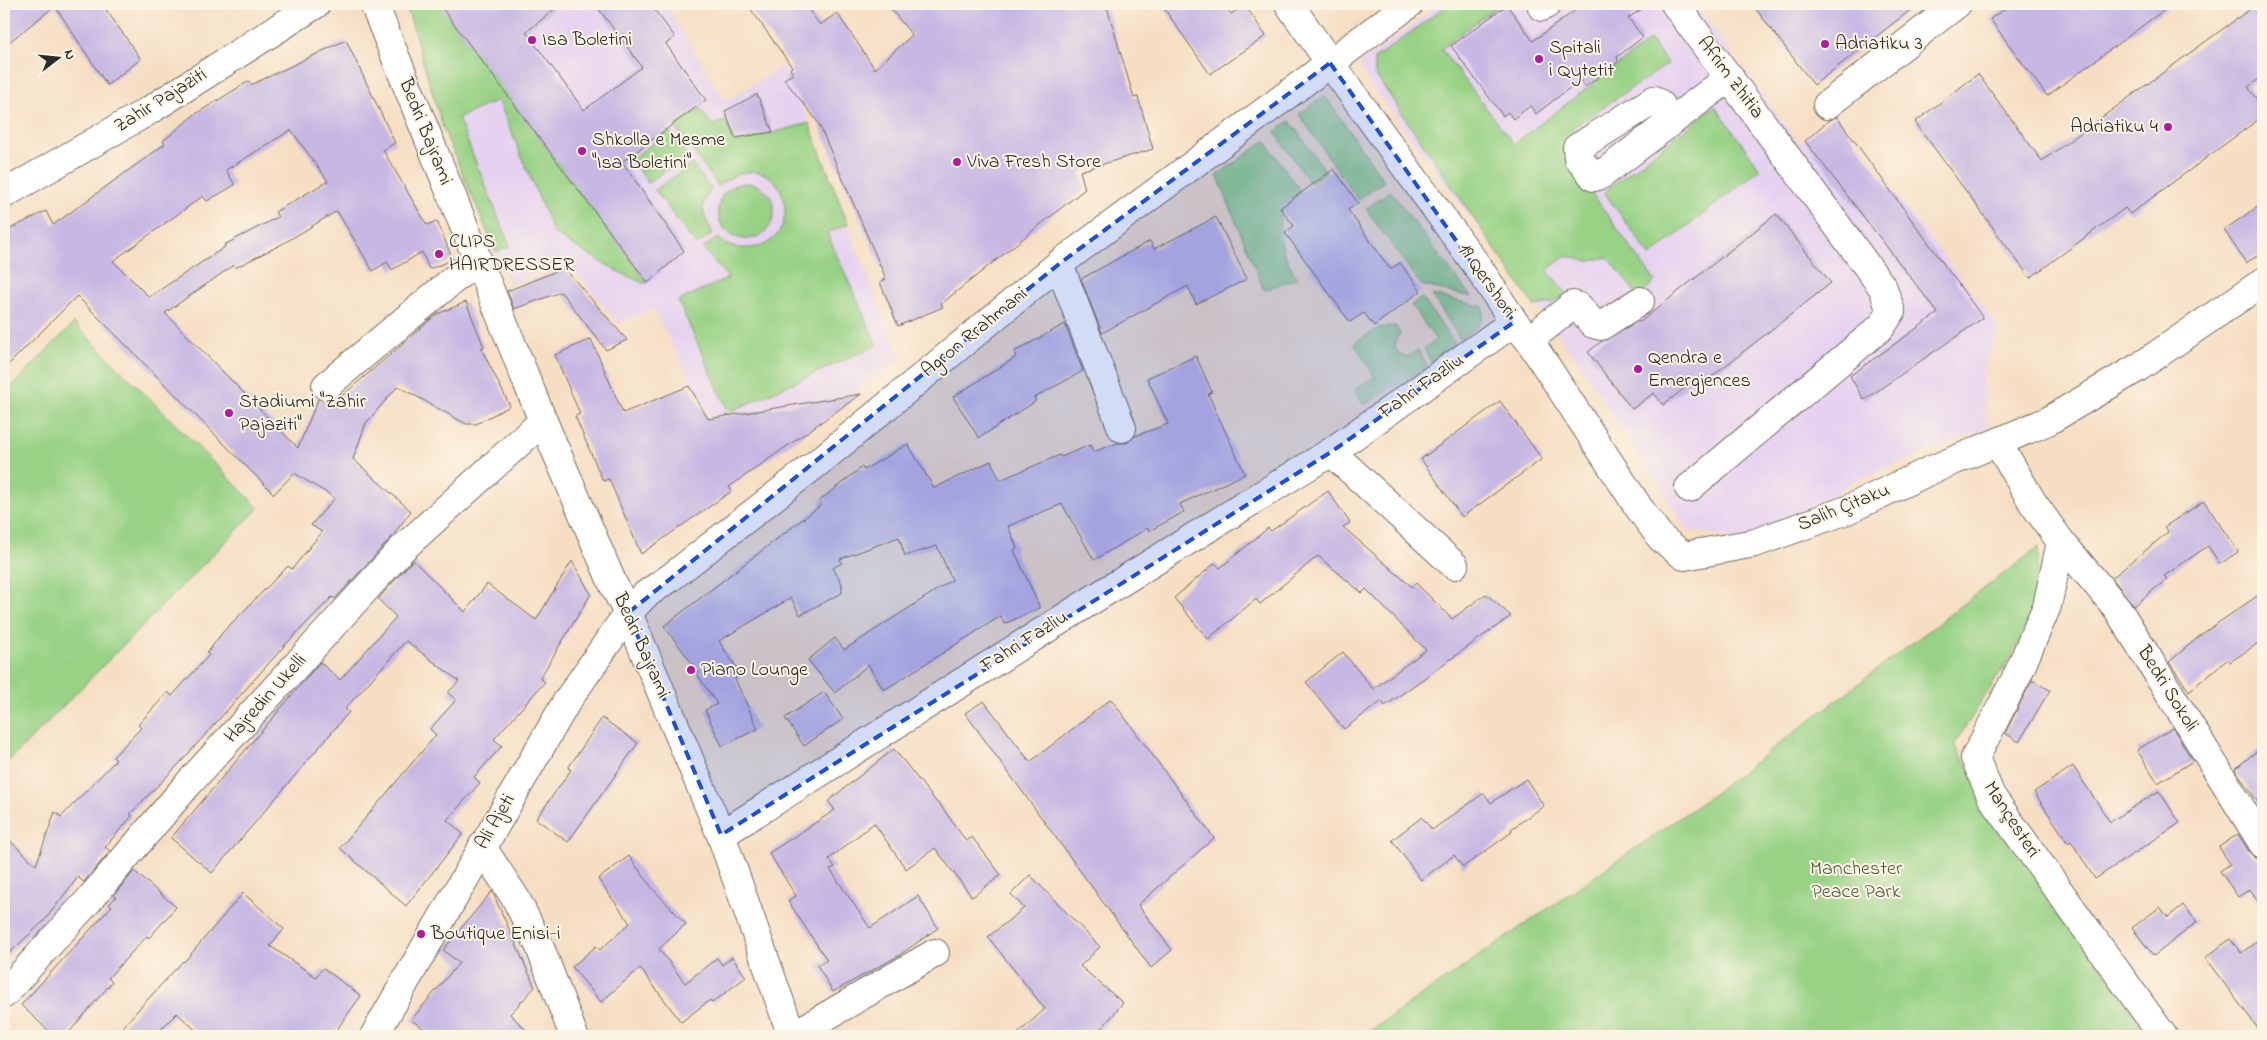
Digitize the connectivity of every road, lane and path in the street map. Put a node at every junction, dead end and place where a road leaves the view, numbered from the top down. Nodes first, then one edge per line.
1 (316, 4) edge
2 (374, 4) edge
3 (1289, 4) edge
4 (1409, 4) edge
5 (1674, 4) edge
6 (1957, 4) edge
7 (1330, 63) junction
8 (1730, 77) junction
9 (1826, 104) dead end
10 (1671, 122) dead end
11 (4, 194) edge
12 (477, 260) junction
13 (1059, 264) junction
14 (2263, 282) edge
15 (1640, 301) dead end
16 (1521, 331) junction
17 (326, 386) dead end
18 (544, 421) junction
19 (1122, 428) dead end
20 (1998, 443) junction
21 (1331, 452) junction
22 (1689, 488) dead end
23 (2061, 542) junction
24 (1684, 556) joint
25 (1454, 565) dead end
26 (628, 613) junction
27 (721, 835) junction
28 (2263, 844) edge
29 (482, 847) junction
30 (935, 953) dead end
31 (4, 994) edge
32 (374, 1036) edge
33 (574, 1036) edge
34 (792, 1036) edge
35 (2163, 1036) edge

1 - 11 street, Zahir Pajaziti
2 - 12 street, Bedri Bajrami
3 - 7 street, 19 Qershori
4 - 7 street, Agron Rrahmani
5 - 8 street, Afrim Zhitia
6 - 9 street
7 - 13 street, Agron Rrahmani
7 - 16 street, 19 Qershori
8 - 10 street
8 - 22 street, Afrim Zhitia
12 - 17 street
12 - 18 street, Bedri Bajrami
13 - 19 street
13 - 26 street, Agron Rrahmani
14 - 20 street, Salih Çitaku
15 - 16 street, Fahri Fazliu
16 - 21 street, Fahri Fazliu
16 - 24 street, 19 Qershori
18 - 26 street, Bedri Bajrami
18 - 31 street, Hajredin Ukelli
20 - 23 street
20 - 24 street, Salih Çitaku
21 - 25 street
21 - 27 street, Fahri Fazliu
23 - 28 street, Bedri Sokoli
23 - 35 street, Mançesteri
26 - 27 street, Bedri Bajrami
26 - 29 street, Ali Ajeti
27 - 34 street, Bedri Bajrami
29 - 32 street, Ali Ajeti
29 - 33 street
30 - 34 street, Bedri Bajrami

